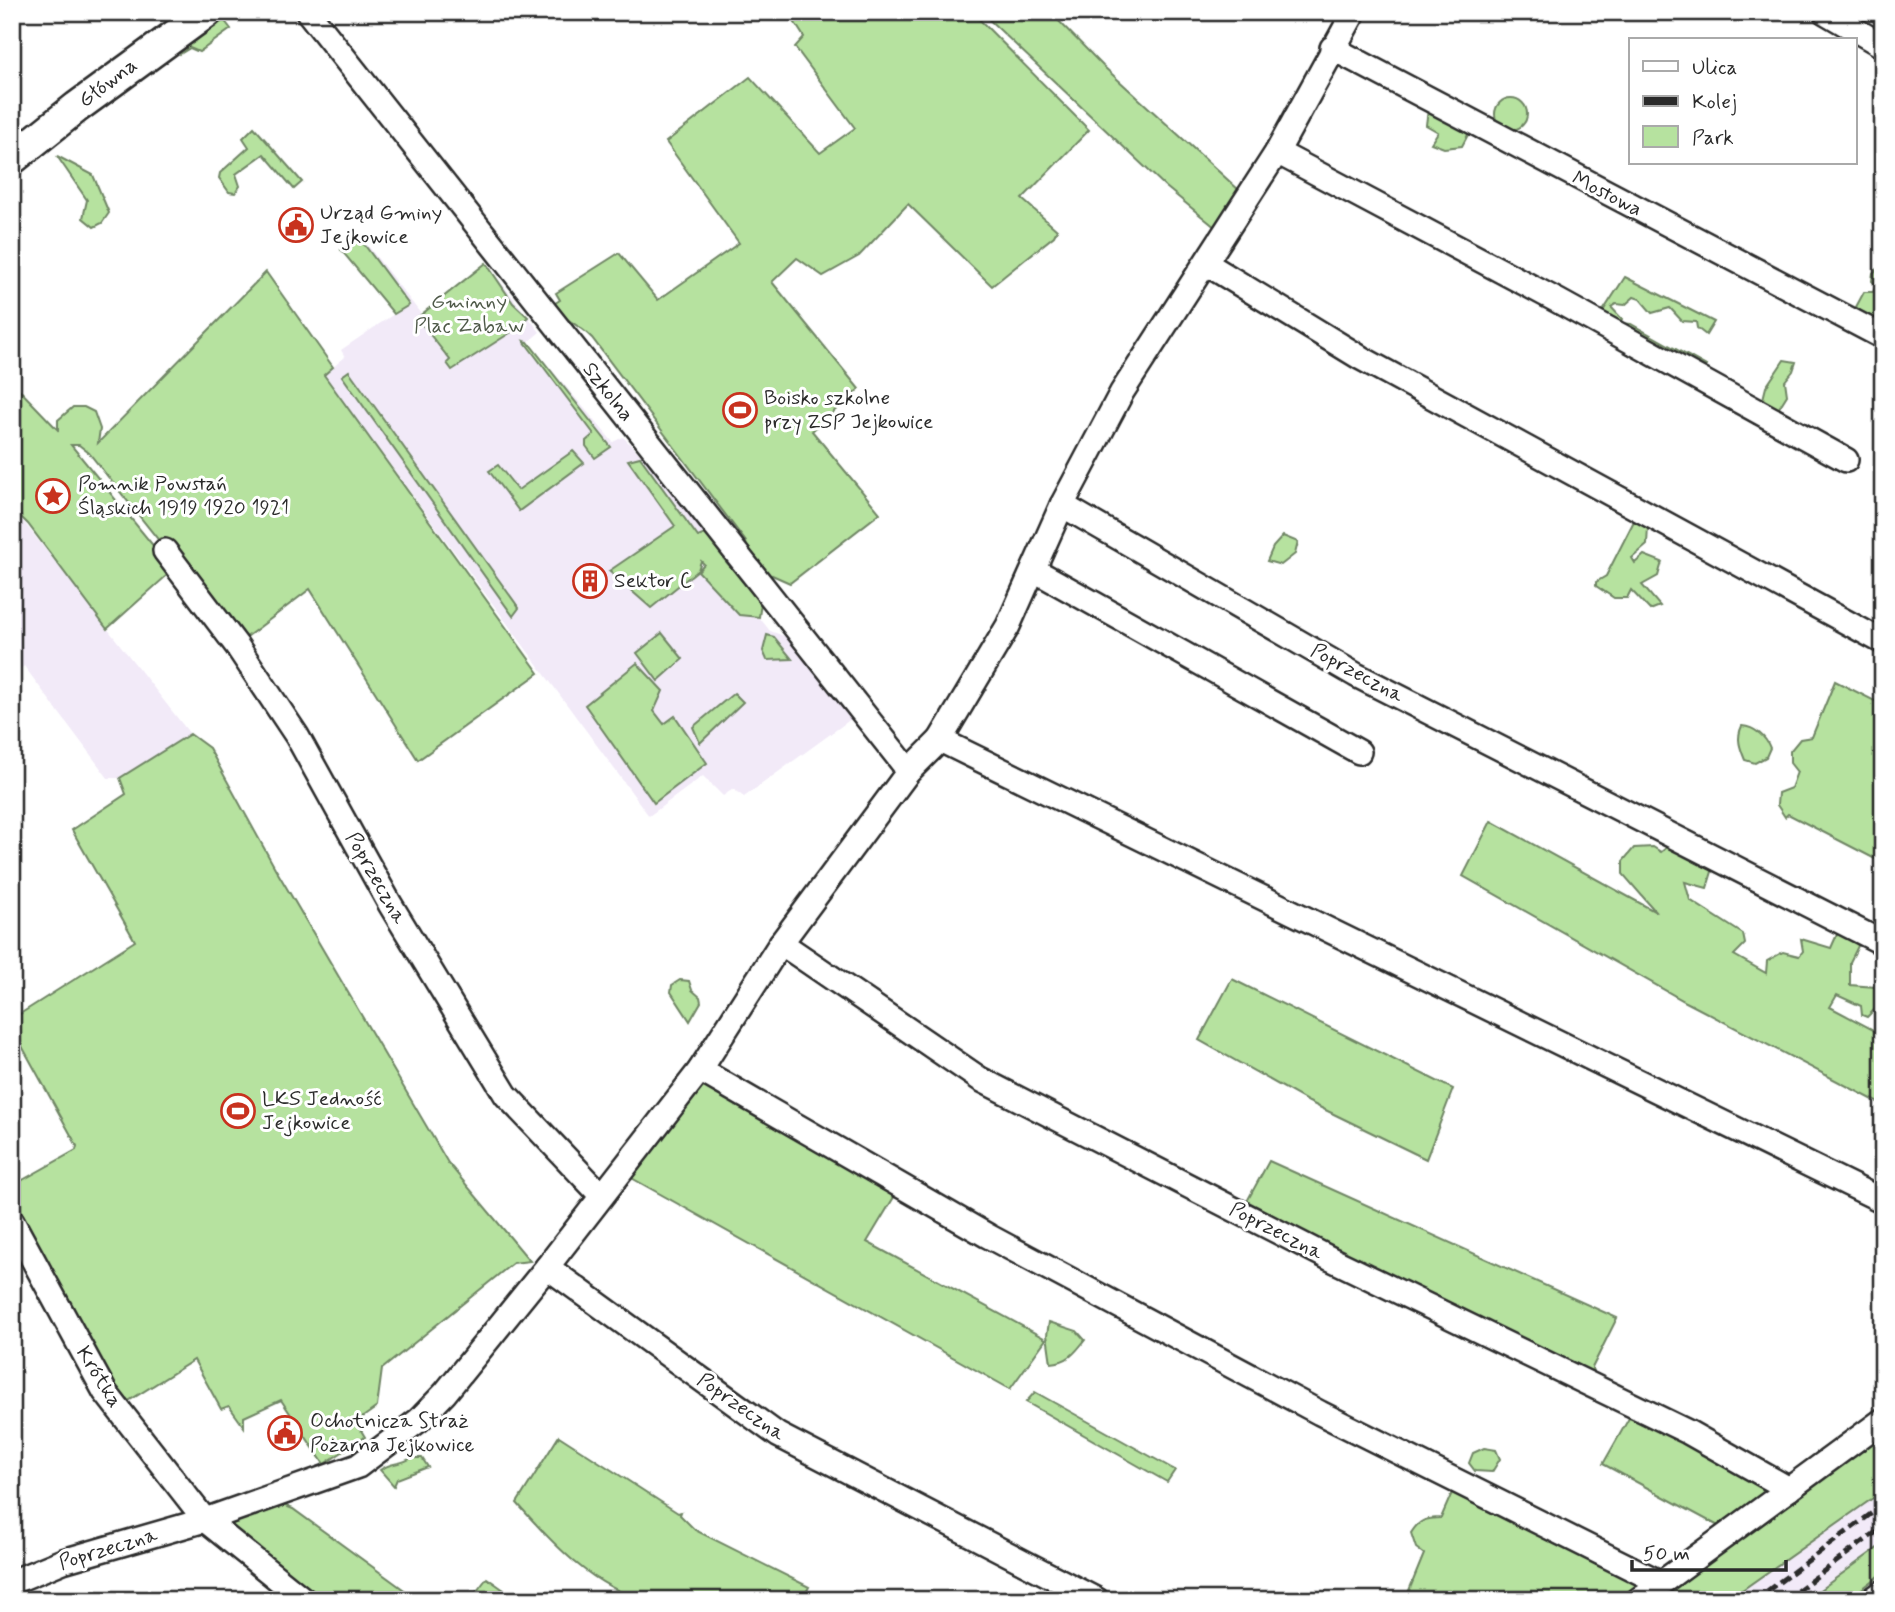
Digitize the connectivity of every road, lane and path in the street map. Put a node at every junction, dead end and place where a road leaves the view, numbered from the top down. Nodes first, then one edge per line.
1 (207, 12) edge
2 (308, 12) edge
3 (1354, 12) edge
4 (1825, 12) edge
5 (1883, 46) edge
6 (1332, 48) junction
7 (1277, 152) junction
8 (12, 159) edge
9 (1207, 264) junction
10 (1883, 337) edge
11 (1846, 460) dead end
12 (1062, 505) junction
13 (165, 551) dead end
14 (1036, 571) junction
15 (1883, 642) edge
16 (940, 740) junction
17 (1359, 752) dead end
18 (909, 771) junction
19 (781, 943) junction
20 (1883, 943) edge
21 (700, 1070) junction
22 (601, 1195) junction
23 (1883, 1201) edge
24 (12, 1221) edge
25 (547, 1267) junction
26 (1883, 1420) edge
27 (1789, 1489) junction
28 (205, 1520) junction
29 (12, 1582) edge
30 (1661, 1583) junction
31 (1883, 1592) edge
32 (304, 1600) edge
33 (1097, 1600) edge
34 (1638, 1600) edge
35 (1872, 1600) edge

1 - 8 street, Główna
2 - 18 street, Szkolna
3 - 6 street, Poprzeczna
4 - 5 street
6 - 7 street, Poprzeczna
6 - 10 street, Mostowa
7 - 9 street, Poprzeczna
7 - 11 street
9 - 12 street, Poprzeczna
9 - 15 street
12 - 14 street, Poprzeczna
12 - 20 street, Poprzeczna
13 - 22 street, Poprzeczna
14 - 16 street, Poprzeczna
14 - 17 street
16 - 18 street, Poprzeczna
16 - 23 street
18 - 19 street, Poprzeczna
19 - 21 street, Poprzeczna
19 - 27 street, Poprzeczna
21 - 22 street, Poprzeczna
21 - 30 street
22 - 25 street, Poprzeczna
24 - 28 street, Krótka
25 - 28 street, Poprzeczna
25 - 33 street, Poprzeczna
26 - 27 street
27 - 30 street
28 - 29 street, Poprzeczna
28 - 32 street
30 - 34 street
31 - 35 street

